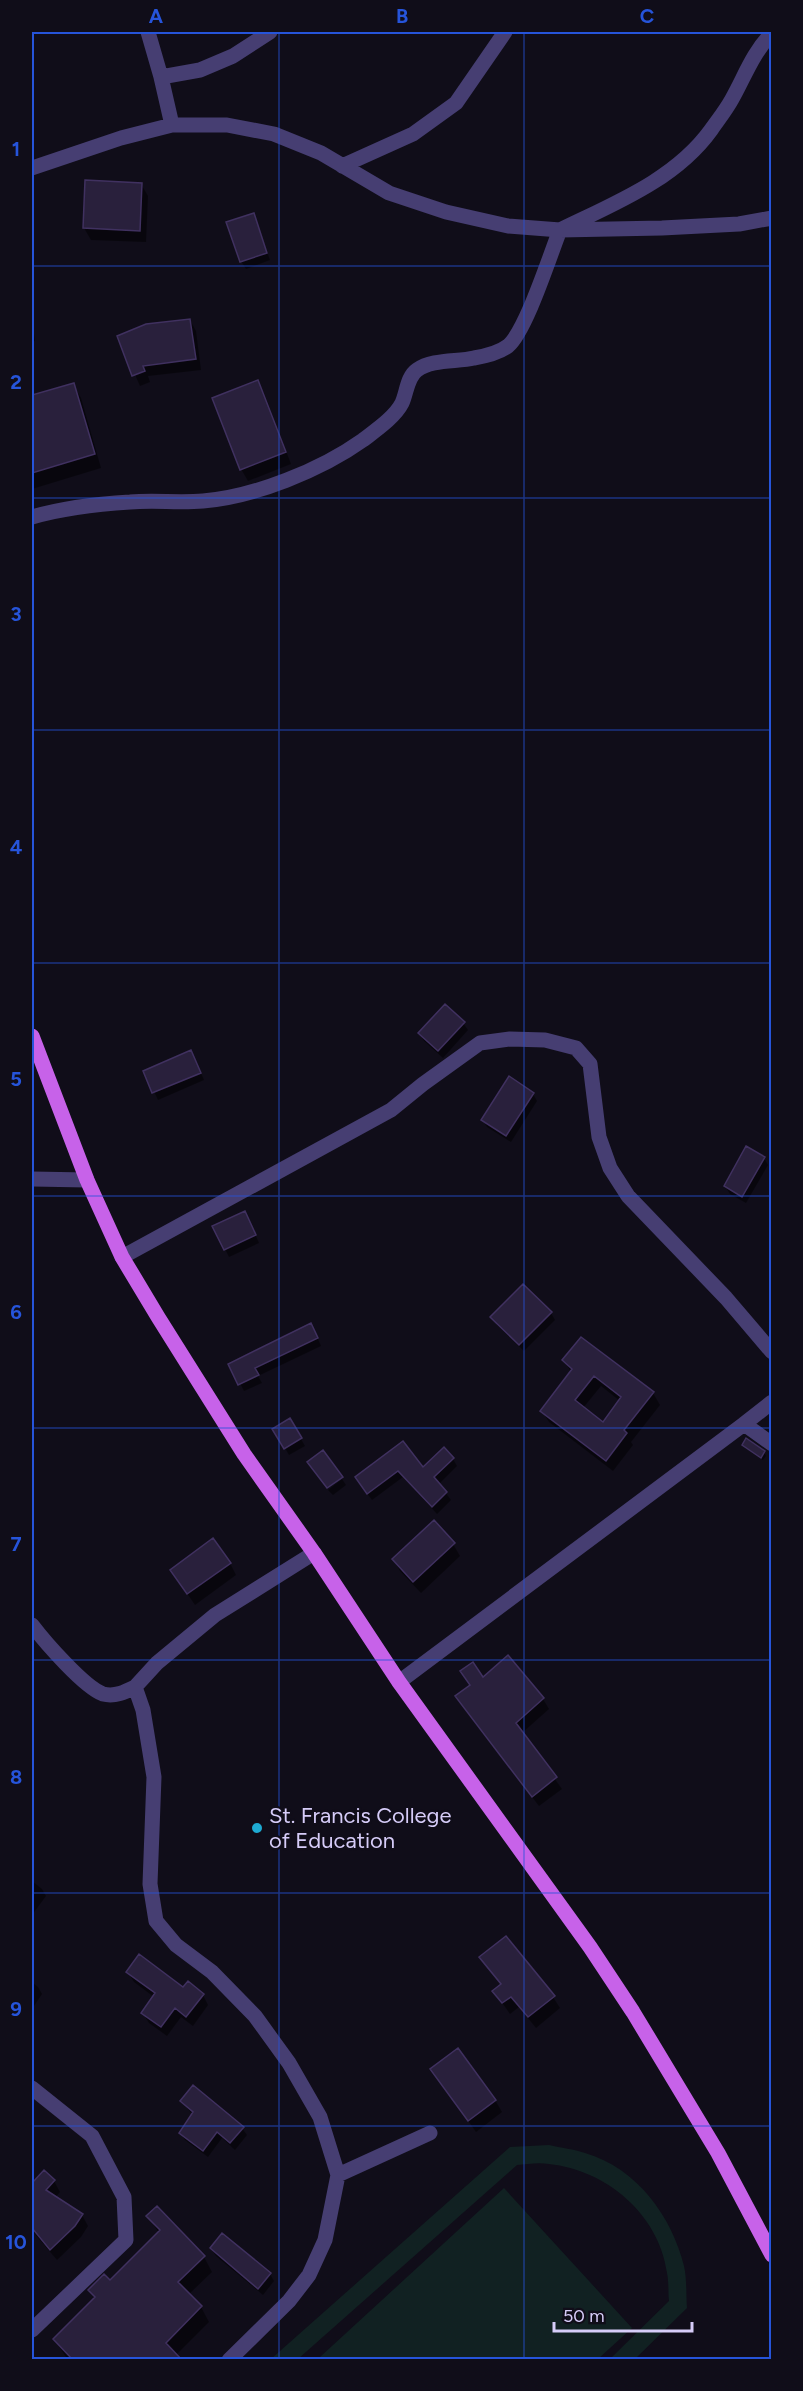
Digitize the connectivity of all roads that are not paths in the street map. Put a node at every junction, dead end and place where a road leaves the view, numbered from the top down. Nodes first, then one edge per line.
1 (148, 32) edge
2 (269, 32) edge
3 (505, 32) edge
4 (771, 33) edge
5 (161, 77) junction
6 (172, 125) junction
7 (342, 166) junction
8 (32, 168) edge
9 (771, 219) edge
10 (560, 230) junction
11 (32, 517) edge
12 (32, 1036) edge
13 (32, 1179) edge
14 (87, 1180) junction
15 (122, 1257) junction
16 (771, 1352) edge
17 (771, 1402) edge
18 (744, 1424) junction
19 (771, 1444) edge
20 (314, 1553) junction
21 (32, 1625) edge
22 (399, 1682) junction
23 (135, 1687) junction
24 (32, 2088) edge
25 (429, 2133) dead end
26 (338, 2175) junction
27 (771, 2255) edge
28 (32, 2330) edge
29 (229, 2360) edge

1 - 5 street
2 - 5 street
3 - 7 street
4 - 10 street
5 - 6 street
6 - 7 street
6 - 8 street
7 - 10 street
9 - 10 street
10 - 11 street
12 - 14 main road
13 - 14 street
14 - 15 main road
15 - 16 street
15 - 20 main road
17 - 18 street
18 - 19 street
18 - 22 street
20 - 22 main road
20 - 23 street
21 - 23 street
22 - 27 main road
23 - 26 street
24 - 28 street
25 - 26 street
26 - 29 street

